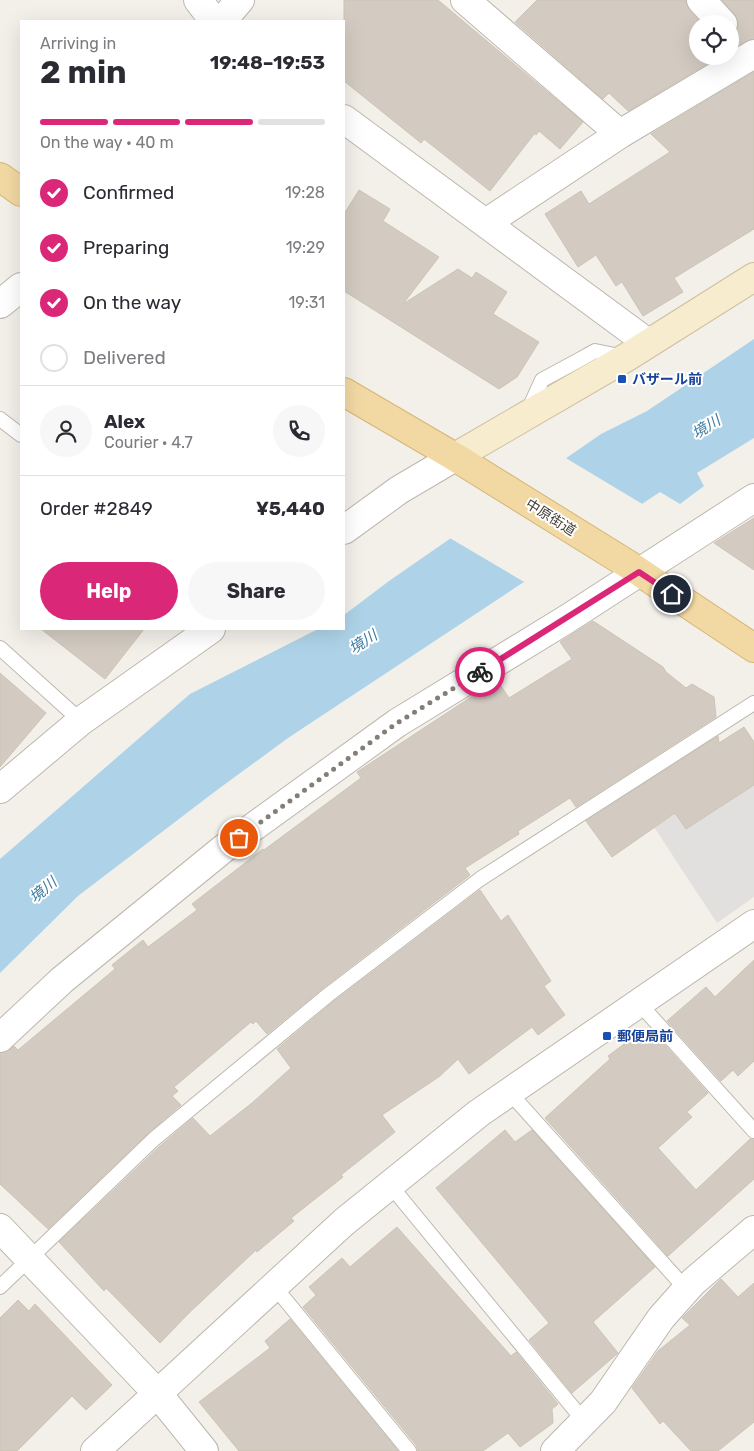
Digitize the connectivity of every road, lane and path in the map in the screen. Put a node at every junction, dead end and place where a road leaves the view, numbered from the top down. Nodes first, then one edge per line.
1 (198, 0) edge
2 (240, 0) edge
3 (465, 0) edge
4 (701, 0) edge
5 (715, 15) edge
6 (213, 20) edge
7 (223, 20) edge
8 (739, 40) edge
9 (753, 54) edge
10 (345, 120) edge
11 (620, 134) junction
12 (0, 177) edge
13 (20, 191) edge
14 (486, 223) junction
15 (754, 277) edge
16 (20, 288) edge
17 (0, 304) edge
18 (638, 350) junction
19 (345, 393) edge
20 (0, 419) edge
21 (20, 434) edge
22 (455, 457) junction
23 (754, 498) edge
24 (345, 529) edge
25 (634, 569) junction
26 (210, 630) edge
27 (0, 648) edge
28 (754, 648) edge
29 (754, 702) edge
30 (81, 721) junction
31 (0, 789) edge
32 (754, 924) edge
33 (638, 1002) junction
34 (0, 1038) edge
35 (509, 1092) junction
36 (754, 1131) edge
37 (390, 1184) junction
38 (0, 1228) edge
39 (754, 1230) edge
40 (29, 1257) junction
41 (274, 1286) junction
42 (0, 1287) edge
43 (686, 1289) junction
44 (158, 1394) junction
45 (584, 1421) junction
46 (95, 1451) edge
47 (204, 1451) edge
48 (409, 1451) edge
49 (554, 1451) edge

1 - 6 street
2 - 7 street
3 - 11 street
4 - 5 street
8 - 9 street
9 - 11 street
10 - 14 street
11 - 14 street
12 - 13 main road
14 - 18 street
15 - 18 street
16 - 17 street
18 - 22 street
19 - 22 main road, 中原街道
20 - 21 lane
22 - 24 street
22 - 25 main road, 中原街道
23 - 25 street
25 - 28 main road, 中原街道
25 - 34 street
26 - 30 street
27 - 30 lane
29 - 40 lane
30 - 31 street
32 - 33 street
33 - 35 street
33 - 36 lane
35 - 37 street
35 - 43 lane
37 - 41 street
37 - 45 lane
38 - 40 street
39 - 43 street
40 - 42 lane
40 - 44 street
41 - 44 street
41 - 48 lane
43 - 45 street
44 - 46 street
44 - 47 street
45 - 49 street

